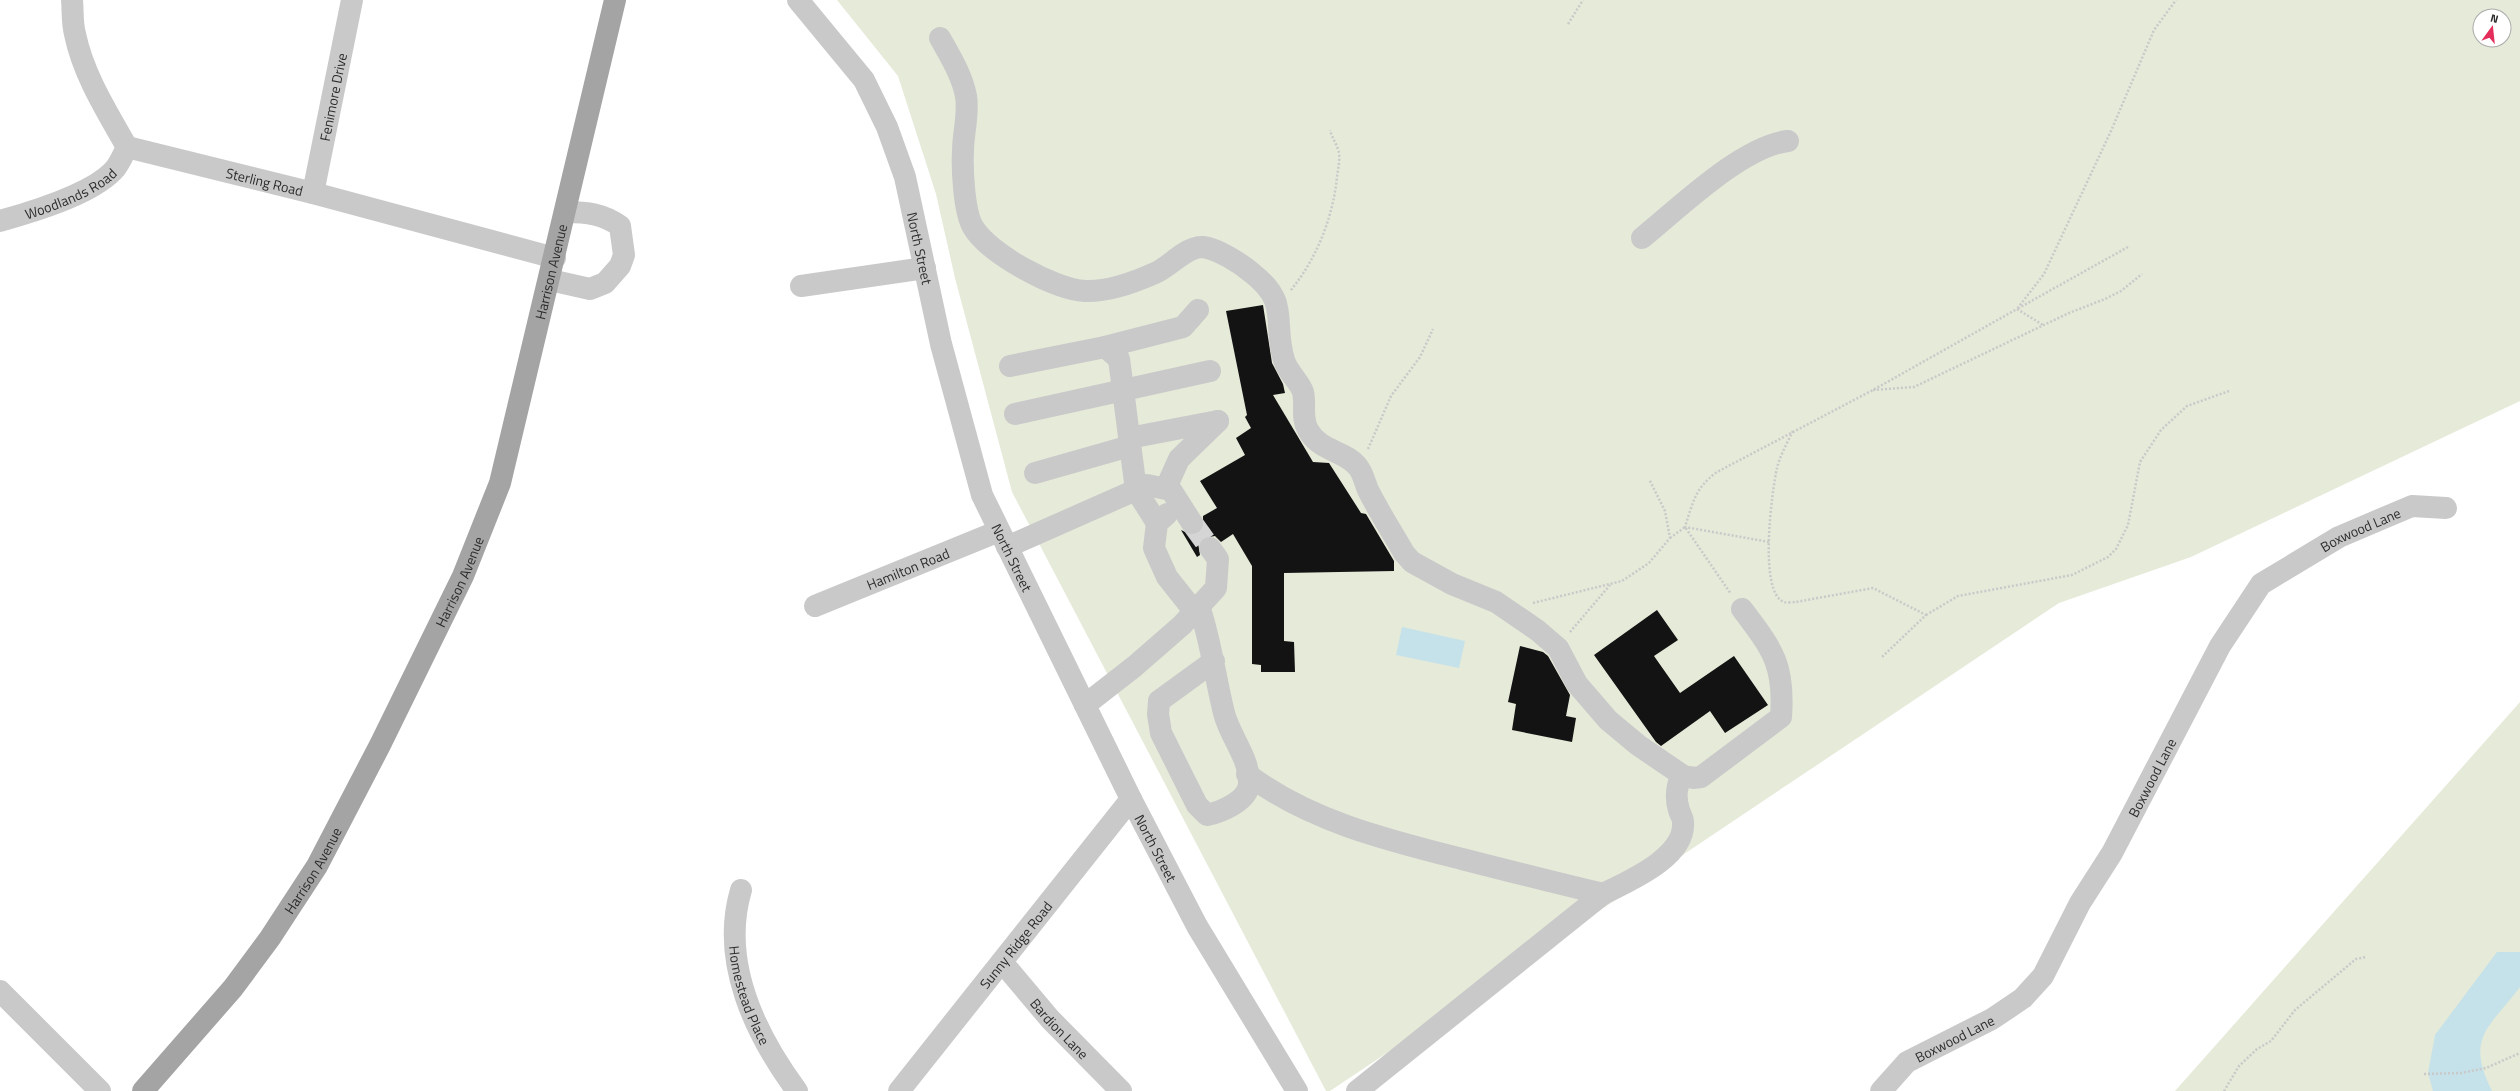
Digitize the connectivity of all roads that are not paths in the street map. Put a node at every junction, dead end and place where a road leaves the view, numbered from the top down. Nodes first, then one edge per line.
1 (72, 0) edge
2 (352, 0) edge
3 (615, 0) edge
4 (798, 0) edge
5 (940, 38) dead end
6 (1788, 141) dead end
7 (127, 147) junction
8 (313, 193) junction
9 (566, 212) junction
10 (0, 221) edge
11 (1642, 238) dead end
12 (556, 258) junction
13 (925, 268) junction
14 (550, 280) junction
15 (801, 286) dead end
16 (1198, 310) dead end
17 (1105, 347) junction
18 (1010, 366) dead end
19 (1210, 371) dead end
20 (1123, 391) junction
21 (1015, 414) dead end
22 (1130, 442) junction
23 (1035, 473) dead end
24 (1166, 488) junction
25 (1136, 490) junction
26 (2446, 508) dead end
27 (1157, 524) junction
28 (1003, 539) junction
29 (1210, 548) tunnel mouth
30 (815, 606) dead end
31 (1197, 609) junction
32 (1742, 609) road end
33 (1214, 661) junction
34 (1085, 704) junction
35 (1247, 774) junction
36 (1682, 775) junction
37 (1131, 799) junction
38 (741, 890) dead end
39 (1603, 894) junction
40 (1002, 962) junction
41 (0, 991) edge
42 (100, 1091) edge
43 (143, 1091) edge
44 (797, 1091) edge
45 (899, 1091) edge
46 (1121, 1091) edge
47 (1297, 1091) edge
48 (1358, 1091) edge
49 (1881, 1091) edge

1 - 7 street
2 - 8 street, Fenimore Drive
3 - 9 main road, Harrison Avenue
4 - 13 street, North Street
5 - 36 street
6 - 11 street
7 - 8 street, Sterling Road
7 - 10 street, Woodlands Road
8 - 12 street, Sterling Road
9 - 12 main road, Harrison Avenue
9 - 14 street
12 - 14 main road, Harrison Avenue
13 - 15 street
13 - 28 street, North Street
14 - 43 main road, Harrison Avenue
16 - 17 street
17 - 18 street
17 - 20 street
19 - 20 street
20 - 21 street
20 - 22 street
22 - 23 street
22 - 24 street
22 - 25 street
24 - 25 street, Hamilton Road
24 - 27 street
25 - 27 street
25 - 28 street, Hamilton Road
26 - 49 street, Boxwood Lane
27 - 31 street
28 - 30 street, Hamilton Road
28 - 34 street, North Street
29 - 31 street
31 - 33 street
31 - 34 street
32 - 36 street
33 - 35 street
33 - 35 street
34 - 37 street, North Street
35 - 39 street
36 - 39 street
37 - 40 street, Sunny Ridge Road
37 - 47 street, North Street
38 - 44 street, Homestead Place
39 - 48 street
40 - 45 street, Sunny Ridge Road
40 - 46 street, Bardion Lane
41 - 42 street

